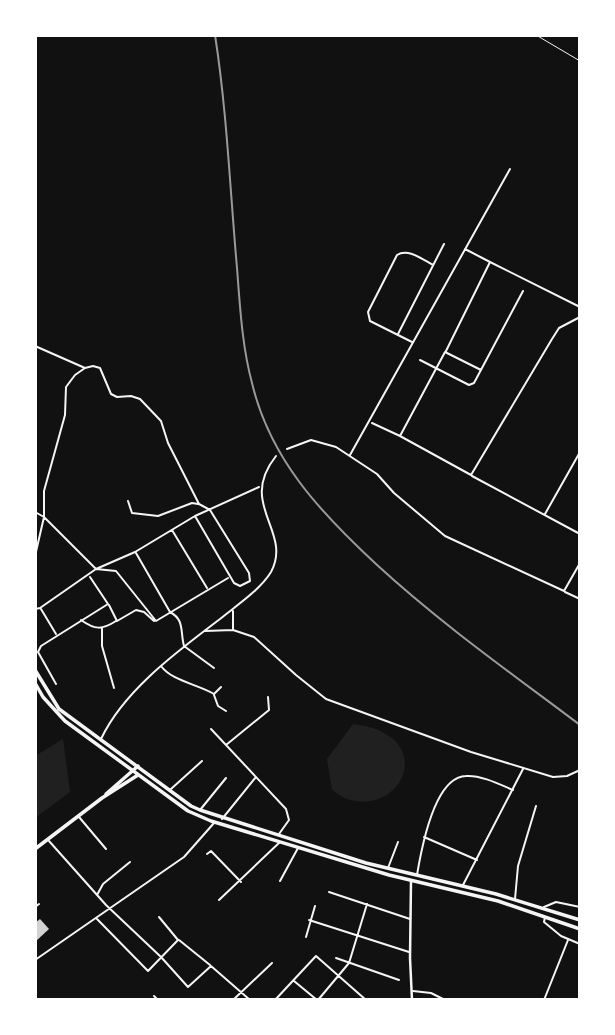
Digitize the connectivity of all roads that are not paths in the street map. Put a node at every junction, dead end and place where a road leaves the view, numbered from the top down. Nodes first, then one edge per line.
1 (536, 35) edge
2 (580, 61) edge
3 (510, 169) dead end
4 (444, 244) dead end
5 (464, 248) junction
6 (491, 262) junction
7 (433, 265) junction
8 (523, 291) dead end
9 (580, 307) edge
10 (580, 317) edge
11 (398, 334) junction
12 (413, 342) junction
13 (35, 346) edge
14 (445, 352) junction
15 (419, 360) dead end
16 (85, 368) junction
17 (436, 369) junction
18 (481, 370) junction
19 (371, 422) junction
20 (400, 436) junction
21 (287, 449) dead end
22 (580, 452) edge
23 (276, 456) dead end
24 (350, 456) junction
25 (471, 475) junction
26 (260, 486) junction
27 (128, 501) dead end
28 (199, 504) junction
29 (210, 510) junction
30 (35, 512) edge
31 (545, 515) junction
32 (195, 516) junction
33 (44, 517) junction
34 (171, 530) junction
35 (580, 534) edge
36 (135, 552) junction
37 (35, 556) edge
38 (580, 563) edge
39 (96, 569) junction
40 (89, 575) junction
41 (229, 578) junction
42 (208, 590) junction
43 (564, 591) junction
44 (580, 599) edge
45 (108, 604) junction
46 (40, 608) junction
47 (35, 609) edge
48 (232, 609) junction
49 (170, 612) junction
50 (81, 620) junction
51 (117, 621) junction
52 (156, 621) junction
53 (102, 628) junction
54 (233, 630) junction
55 (204, 631) junction
56 (57, 635) junction
57 (41, 646) junction
58 (184, 646) junction
59 (35, 647) edge
60 (160, 665) junction
61 (214, 668) dead end
62 (35, 670) edge
63 (35, 683) edge
64 (57, 684) dead end
65 (221, 687) dead end
66 (114, 688) dead end
67 (214, 694) junction
68 (268, 697) dead end
69 (226, 710) dead end
70 (211, 729) dead end
71 (100, 739) junction
72 (226, 745) junction
73 (202, 761) dead end
74 (138, 766) junction
75 (523, 768) junction
76 (132, 771) junction
77 (580, 771) edge
78 (146, 772) junction
79 (138, 775) junction
80 (257, 776) junction
81 (226, 778) dead end
82 (170, 790) junction
83 (513, 790) junction
84 (102, 798) junction
85 (536, 806) dead end
86 (200, 810) junction
87 (78, 817) junction
88 (222, 819) junction
89 (215, 822) junction
90 (279, 835) junction
91 (423, 837) junction
92 (48, 840) junction
93 (281, 842) junction
94 (398, 842) dead end
95 (298, 847) junction
96 (35, 849) edge
97 (106, 849) dead end
98 (207, 854) dead end
99 (477, 860) junction
100 (130, 862) dead end
101 (388, 869) junction
102 (417, 876) junction
103 (411, 880) junction
104 (280, 881) dead end
105 (241, 882) junction
106 (463, 886) junction
107 (329, 892) dead end
108 (97, 895) junction
109 (219, 900) dead end
110 (514, 900) junction
111 (39, 904) dead end
112 (367, 904) junction
113 (315, 906) dead end
114 (35, 907) edge
115 (580, 907) edge
116 (110, 908) junction
117 (542, 909) junction
118 (545, 916) junction
119 (159, 917) dead end
120 (96, 918) junction
121 (411, 919) junction
122 (309, 920) junction
123 (580, 920) edge
124 (580, 929) edge
125 (357, 935) junction
126 (306, 937) dead end
127 (178, 940) junction
128 (568, 940) junction
129 (580, 944) edge
130 (410, 952) junction
131 (161, 957) junction
132 (336, 958) dead end
133 (35, 960) edge
134 (272, 963) dead end
135 (349, 963) junction
136 (211, 965) junction
137 (339, 977) junction
138 (293, 980) junction
139 (399, 980) dead end
140 (413, 991) junction
141 (240, 992) junction
142 (154, 996) dead end
143 (158, 1000) edge
144 (233, 1000) edge
145 (250, 1000) edge
146 (275, 1000) edge
147 (318, 1000) edge
148 (366, 1000) edge
149 (412, 1000) edge
150 (445, 1000) edge
151 (544, 1000) edge

1 - 2 lane
3 - 5 street
4 - 7 street
5 - 6 street
5 - 12 street
6 - 9 street
6 - 14 street
7 - 11 street
7 - 11 street
8 - 18 street
10 - 25 street
11 - 12 street
12 - 19 street
13 - 16 street
14 - 17 street
14 - 18 street
15 - 17 street
16 - 28 street
16 - 33 street
17 - 18 street
17 - 20 street
19 - 20 street
19 - 24 street
20 - 25 street
21 - 24 street
22 - 31 street
23 - 26 street
24 - 43 street
25 - 31 street
26 - 29 street
26 - 48 street
27 - 28 street
28 - 29 street
29 - 32 street
29 - 41 street
30 - 33 street
31 - 35 street
32 - 34 street
32 - 41 street
33 - 37 street
33 - 39 street
34 - 36 street
34 - 42 street
36 - 39 street
36 - 49 street
38 - 43 street
39 - 40 street
39 - 52 street
40 - 45 street
40 - 46 street
41 - 42 street
42 - 49 street
43 - 44 street
45 - 50 street
45 - 51 street
46 - 47 street
46 - 56 street
48 - 54 street
48 - 55 street
49 - 52 street
49 - 58 street
50 - 53 street
50 - 56 street
51 - 52 street
51 - 53 street
53 - 66 street
54 - 55 street
54 - 75 street
55 - 58 street
56 - 57 street
57 - 59 street
57 - 64 street
58 - 60 street
58 - 61 street
60 - 67 street
60 - 71 street
62 - 71 main road
63 - 76 main road
65 - 67 street
67 - 69 street
68 - 72 street
70 - 72 street
71 - 74 main road
72 - 80 street
73 - 82 street
74 - 76 main road
74 - 78 main road
75 - 77 street
75 - 83 street
76 - 79 main road
76 - 84 main road
78 - 79 main road
78 - 82 main road
79 - 84 main road
79 - 89 main road
80 - 88 street
80 - 90 street
81 - 86 street
82 - 86 main road
83 - 91 street
83 - 99 street
84 - 87 main road
85 - 110 street
86 - 88 main road
87 - 92 main road
87 - 97 street
88 - 90 main road
89 - 93 main road
89 - 116 street
90 - 101 main road
91 - 99 street
91 - 102 street
92 - 96 main road
92 - 108 street
93 - 95 main road
93 - 105 street
94 - 101 street
95 - 103 main road
95 - 104 street
98 - 105 street
99 - 106 street
100 - 108 street
101 - 102 main road
102 - 106 main road
103 - 118 main road
103 - 121 street
105 - 109 street
106 - 110 main road
107 - 112 street
108 - 116 street
110 - 117 main road
111 - 114 street
112 - 121 street
112 - 125 street
113 - 122 street
115 - 117 street
116 - 120 street
116 - 131 street
117 - 123 main road
118 - 124 main road
118 - 128 street
119 - 127 street
120 - 131 street
120 - 133 street
121 - 130 street
122 - 125 street
122 - 126 street
125 - 130 street
125 - 135 street
127 - 131 street
127 - 136 street
128 - 129 street
128 - 151 street
130 - 140 street
131 - 136 street
132 - 135 street
134 - 141 street
135 - 137 street
135 - 139 street
136 - 141 street
137 - 138 street
137 - 147 street
137 - 148 street
138 - 146 street
138 - 147 street
140 - 149 street
140 - 150 street
141 - 144 street
141 - 145 street
142 - 143 street

